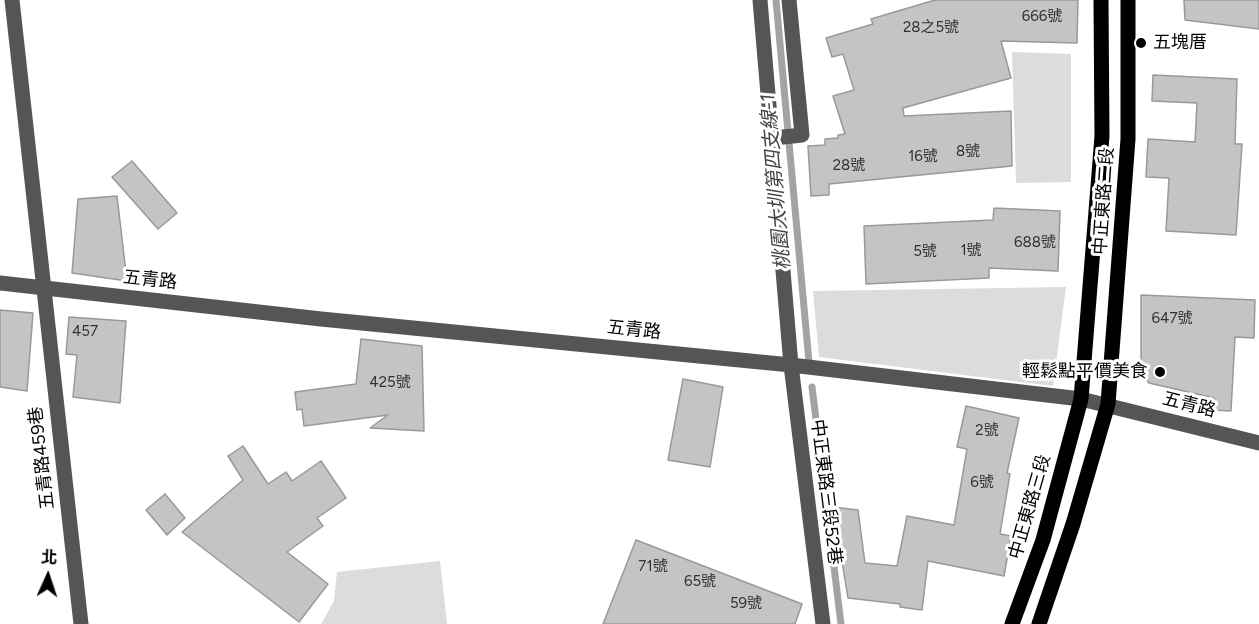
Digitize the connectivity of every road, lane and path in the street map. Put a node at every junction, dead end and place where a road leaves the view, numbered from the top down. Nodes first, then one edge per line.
1 (12, 0) edge
2 (760, 0) edge
3 (789, 0) edge
4 (1101, 0) edge
5 (1128, 0) edge
6 (774, 138) junction
7 (0, 283) edge
8 (42, 288) junction
9 (791, 365) junction
10 (1081, 399) junction
11 (1108, 404) junction
12 (1259, 443) edge
13 (81, 624) edge
14 (823, 624) edge
15 (1012, 624) edge
16 (1039, 624) edge

1 - 8 street, 五青路459巷
2 - 6 street, 中正東路三段52巷
3 - 6 street
4 - 10 main road, 中正東路二段
5 - 11 main road, 中正東路二段
6 - 9 street, 中正東路三段52巷
7 - 8 street, 五青路
8 - 9 street, 五青路
8 - 13 street, 五青路459巷
9 - 10 street, 五青路
9 - 14 street, 中正東路三段52巷
10 - 11 street, 五青路
10 - 15 main road, 中正東路三段
11 - 12 street, 五青路
11 - 16 main road

